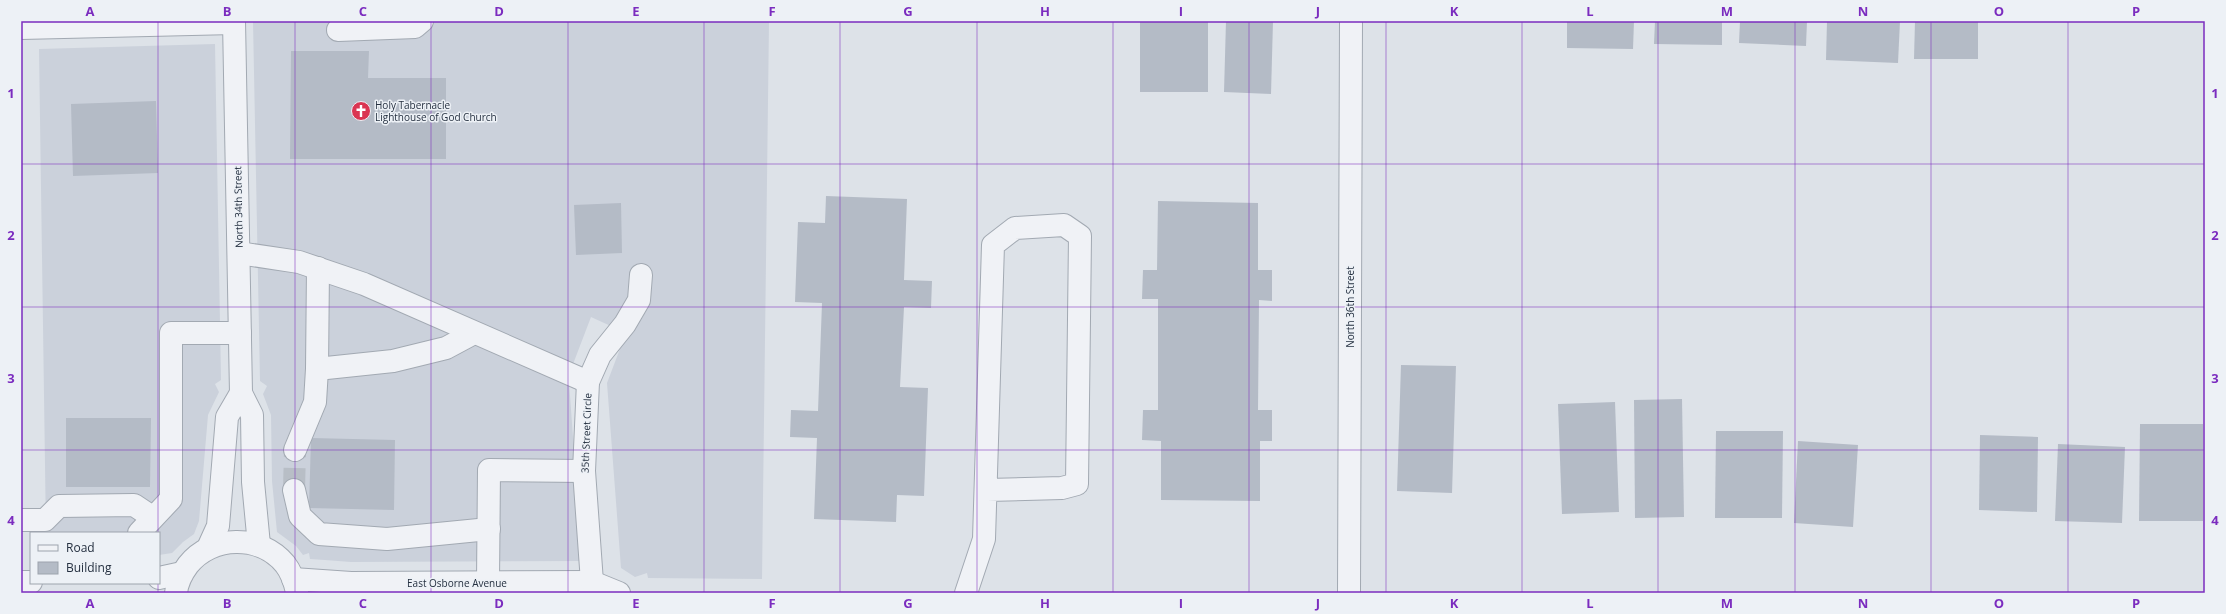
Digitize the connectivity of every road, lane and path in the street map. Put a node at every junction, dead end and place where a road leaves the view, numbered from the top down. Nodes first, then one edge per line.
1 (422, 21) edge
2 (1350, 21) edge
3 (234, 22) edge
4 (21, 28) edge
5 (338, 30) dead end
6 (239, 253) junction
7 (318, 268) junction
8 (641, 275) dead end
9 (240, 333) junction
10 (474, 333) junction
11 (317, 369) junction
12 (588, 382) junction
13 (241, 393) junction
14 (295, 450) tunnel mouth
15 (584, 471) junction
16 (294, 490) tunnel mouth
17 (987, 490) junction
18 (21, 520) edge
19 (146, 525) edge
20 (49, 527) edge
21 (488, 529) junction
22 (259, 545) junction
23 (208, 548) junction
24 (160, 578) edge
25 (488, 582) junction
26 (592, 582) junction
27 (179, 583) edge
28 (295, 586) edge
29 (619, 593) edge
30 (966, 593) edge
31 (1349, 593) edge

1 - 5 street
2 - 31 street, North 36th Street
3 - 4 street
3 - 6 street, North 34th Street
6 - 7 street
6 - 9 street, North 34th Street
7 - 10 street
7 - 11 street
8 - 12 street, 35th Street Circle
9 - 13 street, North 34th Street
9 - 19 street
10 - 11 street
10 - 12 street
11 - 14 street
12 - 15 street, 35th Street Circle
13 - 22 street, North 34th Street
13 - 23 street
15 - 21 street
15 - 26 street, 35th Street Circle
16 - 21 street
17 - 17 street
17 - 30 street
18 - 20 street
19 - 20 street
21 - 25 street
22 - 23 street
22 - 28 street
23 - 27 street
24 - 27 street
25 - 26 street, East Osborne Avenue
25 - 28 street, East Osborne Avenue
26 - 29 street, East Osborne Avenue

